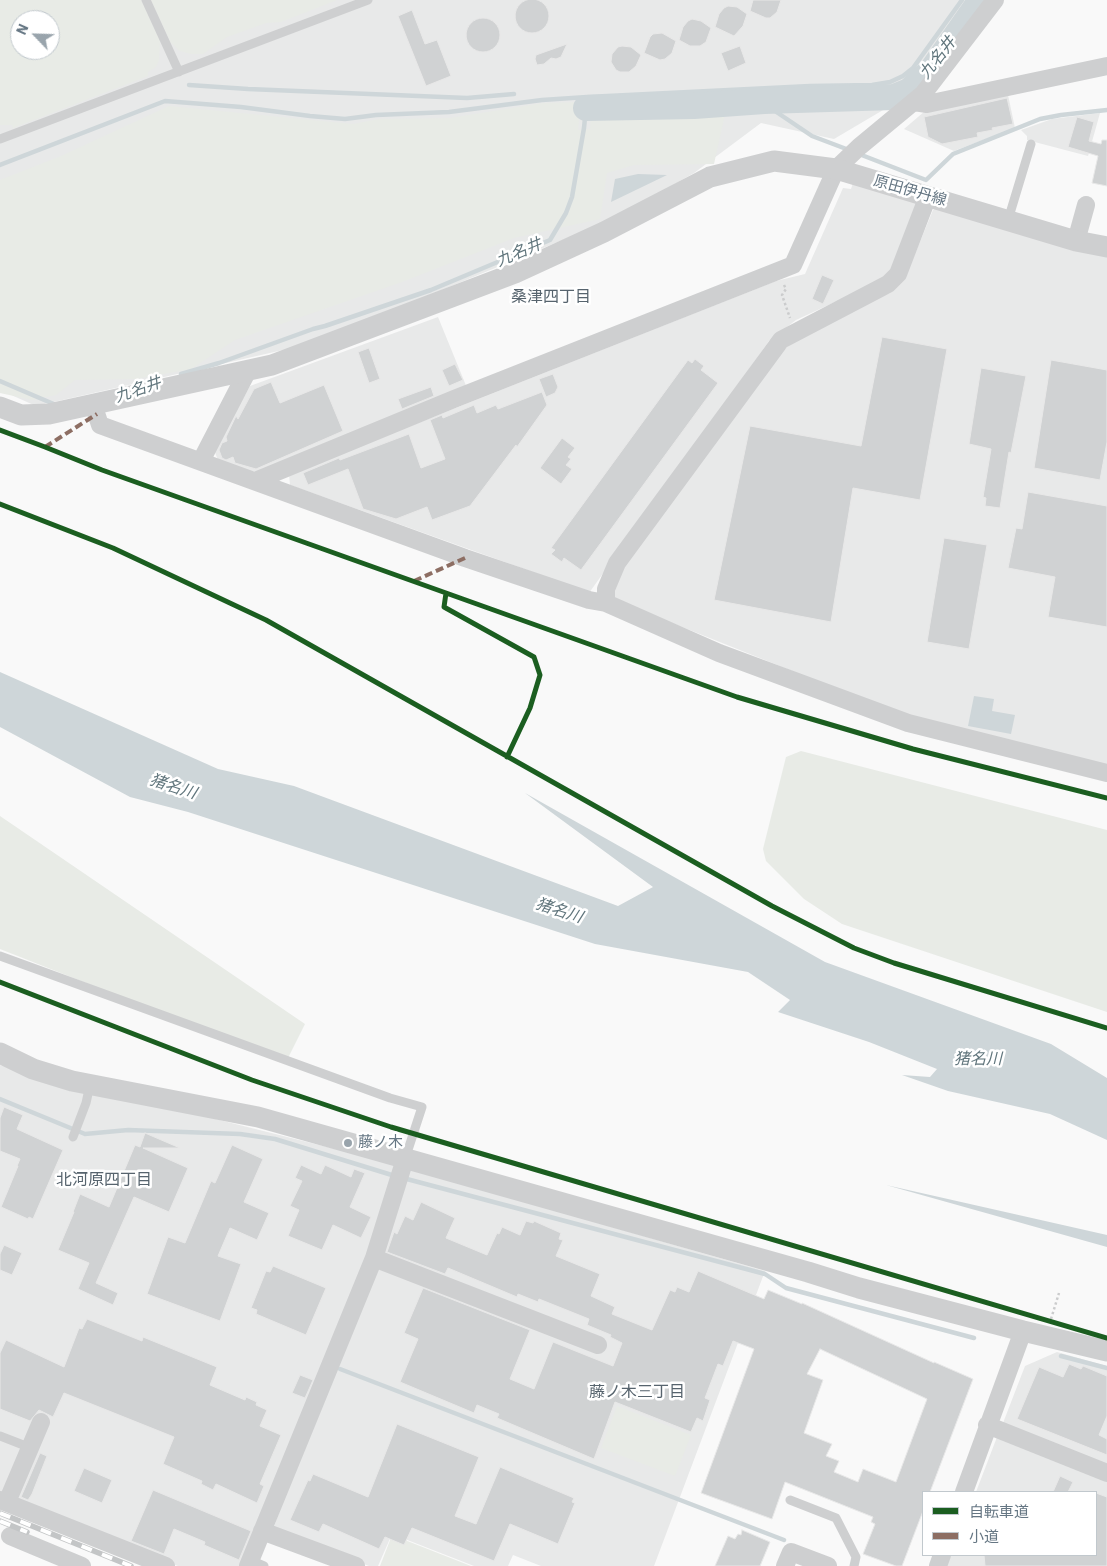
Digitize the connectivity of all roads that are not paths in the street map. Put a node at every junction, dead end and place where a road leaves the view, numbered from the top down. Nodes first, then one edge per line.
1 (146, 0) edge
2 (368, 0) edge
3 (988, 5) edge
4 (1107, 66) edge
5 (179, 72) junction
6 (914, 102) junction
7 (0, 139) edge
8 (1031, 144) dead end
9 (836, 169) junction
10 (928, 196) junction
11 (1086, 205) dead end
12 (1008, 220) junction
13 (1076, 241) junction
14 (1107, 247) edge
15 (248, 370) junction
16 (94, 404) junction
17 (0, 407) edge
18 (200, 462) junction
19 (255, 482) junction
20 (606, 603) junction
21 (1107, 773) edge
22 (0, 956) edge
23 (0, 1052) edge
24 (90, 1084) junction
25 (73, 1137) dead end
26 (405, 1159) junction
27 (374, 1258) junction
28 (1023, 1331) junction
29 (598, 1345) dead end
30 (1107, 1351) edge
31 (41, 1422) dead end
32 (987, 1425) junction
33 (0, 1436) edge
34 (31, 1448) junction
35 (1107, 1473) edge
36 (964, 1491) edge
37 (790, 1500) dead end
38 (4, 1501) edge
39 (262, 1531) junction
40 (10, 1536) dead end
41 (54, 1560) edge
42 (254, 1564) edge
43 (82, 1566) edge
44 (166, 1566) edge
45 (356, 1566) edge
46 (786, 1566) edge
47 (828, 1566) edge
48 (854, 1566) edge

1 - 5 lane
2 - 5 lane
3 - 6 street
4 - 6 street
5 - 7 lane
6 - 9 street
8 - 12 lane
9 - 10 street, 原田伊丹線
9 - 15 street, 原田伊丹線
9 - 19 street
10 - 12 street, 原田伊丹線
10 - 20 street
11 - 13 street
12 - 13 street, 原田伊丹線
13 - 14 street, 原田伊丹線
15 - 16 street, 原田伊丹線
15 - 18 street
16 - 17 street, 原田伊丹線
16 - 18 street
18 - 19 street
19 - 20 street
20 - 21 street
22 - 26 lane
23 - 24 street
24 - 25 lane
24 - 26 street
26 - 27 street
26 - 28 street
27 - 29 street
27 - 39 street
28 - 30 street
28 - 32 street
31 - 34 street
32 - 35 street
32 - 36 street
33 - 34 lane
34 - 38 street
37 - 48 lane
38 - 44 street
39 - 42 street
39 - 45 street
40 - 41 street
41 - 43 street
46 - 47 street

